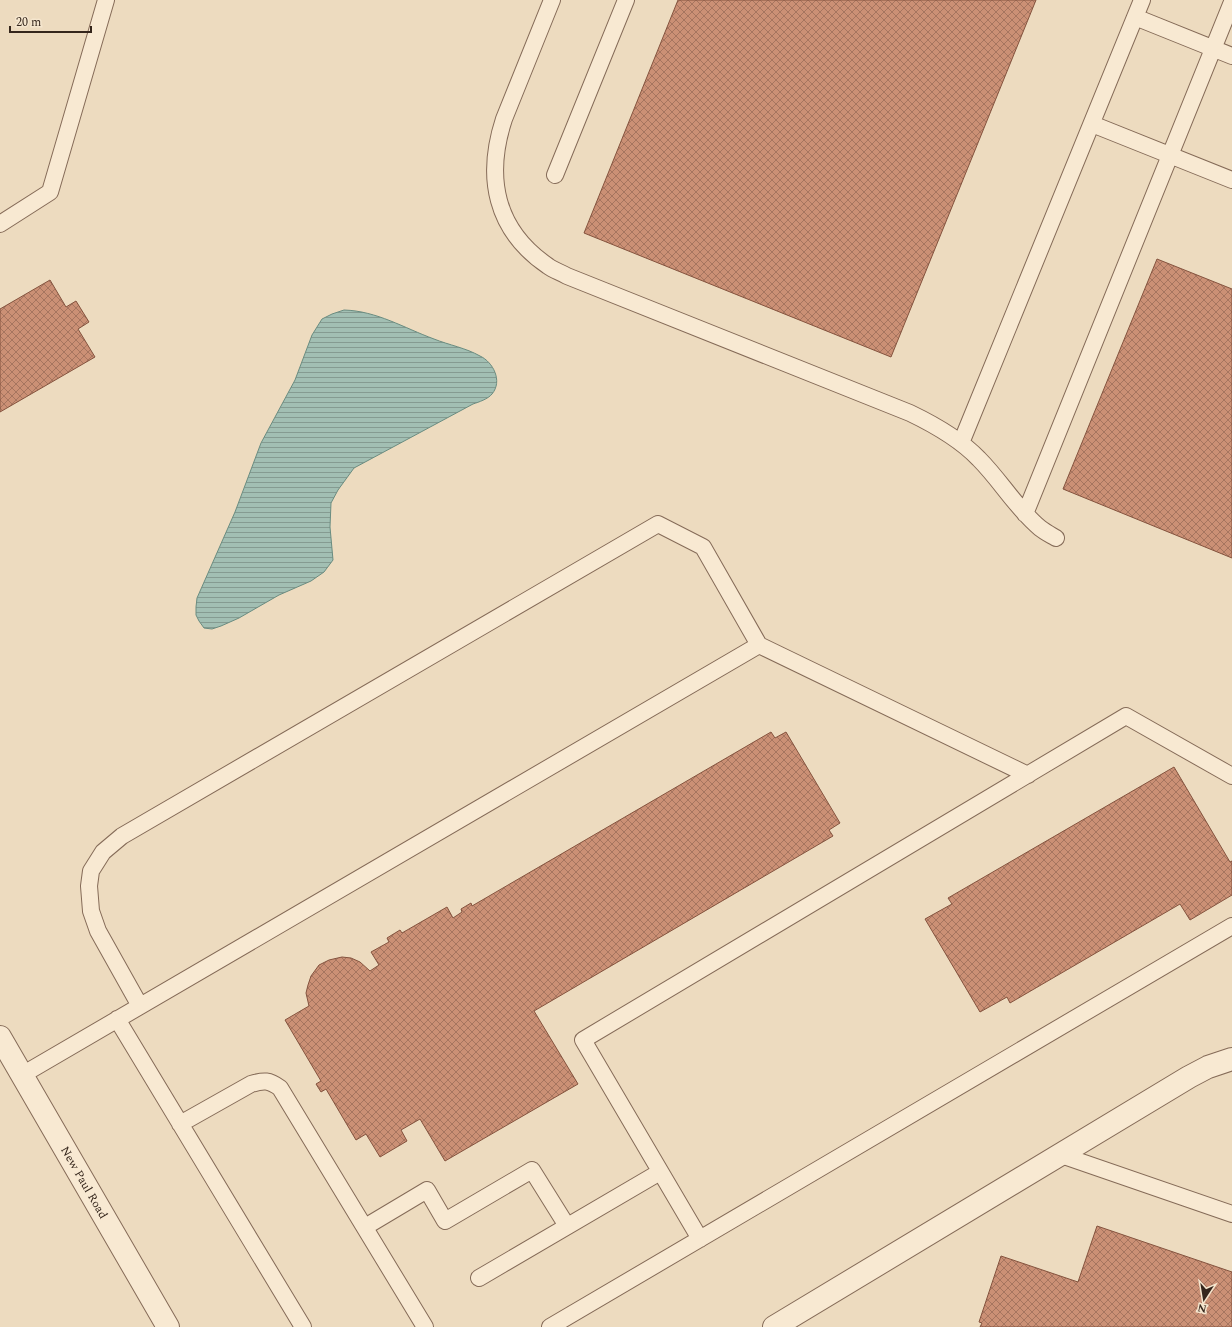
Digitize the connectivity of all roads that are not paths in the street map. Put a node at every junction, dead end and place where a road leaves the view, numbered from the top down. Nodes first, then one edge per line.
1 (106, 0) edge
2 (552, 0) edge
3 (626, 0) edge
4 (1142, 0) edge
5 (1232, 2) edge
6 (1135, 17) junction
7 (1213, 48) junction
8 (1232, 56) edge
9 (1092, 124) junction
10 (1170, 155) junction
11 (555, 175) dead end
12 (1232, 180) edge
13 (0, 224) edge
14 (961, 443) junction
15 (1025, 514) junction
16 (1056, 538) dead end
17 (759, 645) junction
18 (1028, 775) junction
19 (1232, 776) edge
20 (1232, 926) edge
21 (140, 1006) junction
22 (118, 1019) junction
23 (0, 1037) edge
24 (1232, 1059) edge
25 (22, 1075) junction
26 (180, 1124) junction
27 (1061, 1155) junction
28 (660, 1172) junction
29 (1232, 1214) edge
30 (567, 1226) junction
31 (365, 1227) junction
32 (700, 1239) junction
33 (479, 1278) dead end
34 (168, 1327) edge
35 (303, 1327) edge
36 (425, 1327) edge
37 (550, 1327) edge
38 (774, 1327) edge

1 - 13 lane
2 - 14 lane
3 - 11 lane
4 - 6 lane
5 - 7 lane
6 - 7 lane
6 - 9 lane
7 - 8 lane
7 - 10 lane
9 - 10 lane
9 - 14 lane
10 - 12 lane
10 - 15 lane
14 - 15 lane
15 - 16 lane
17 - 18 lane
17 - 21 lane
17 - 21 lane
18 - 19 lane
18 - 28 lane
20 - 32 lane
21 - 22 lane
22 - 25 lane
22 - 26 lane
23 - 25 street, New Paul Road
24 - 27 street
25 - 34 street, New Paul Road
26 - 31 lane
26 - 35 lane
27 - 29 lane
27 - 38 street
28 - 30 lane
28 - 32 lane
30 - 31 lane
30 - 33 lane
31 - 36 lane
32 - 37 lane

